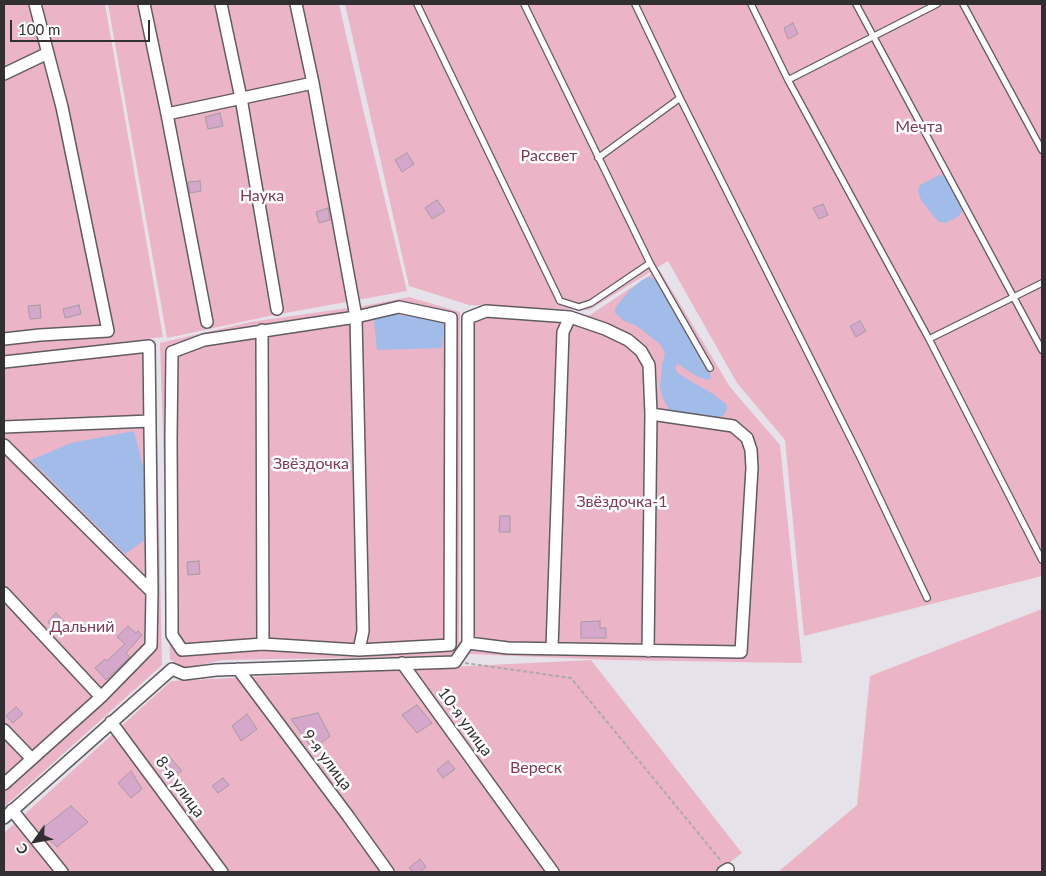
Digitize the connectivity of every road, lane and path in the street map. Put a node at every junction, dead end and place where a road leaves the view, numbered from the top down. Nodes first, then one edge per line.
1 (35, 4) edge
2 (144, 4) edge
3 (221, 4) edge
4 (296, 4) edge
5 (417, 4) edge
6 (524, 4) edge
7 (635, 4) edge
8 (750, 4) edge
9 (856, 4) edge
10 (937, 4) edge
11 (963, 4) edge
12 (872, 37) junction
13 (48, 53) junction
14 (4, 74) edge
15 (788, 80) junction
16 (313, 83) junction
17 (241, 98) junction
18 (680, 98) junction
19 (167, 114) junction
20 (1042, 150) edge
21 (598, 158) junction
22 (650, 263) junction
23 (1042, 283) edge
24 (1014, 296) junction
25 (277, 309) dead end
26 (356, 317) junction
27 (570, 317) junction
28 (207, 322) dead end
29 (262, 330) junction
30 (4, 339) edge
31 (929, 339) junction
32 (1042, 350) edge
33 (4, 362) edge
34 (710, 368) dead end
35 (651, 414) junction
36 (150, 421) junction
37 (4, 427) edge
38 (4, 445) edge
39 (1042, 560) edge
40 (152, 592) junction
41 (4, 593) edge
42 (927, 598) dead end
43 (468, 643) junction
44 (263, 644) junction
45 (552, 648) junction
46 (359, 650) junction
47 (648, 651) junction
48 (456, 662) junction
49 (402, 663) junction
50 (238, 669) junction
51 (101, 697) junction
52 (111, 722) junction
53 (4, 730) edge
54 (32, 759) junction
55 (4, 784) edge
56 (8, 814) edge
57 (726, 871) edge
58 (62, 872) edge
59 (222, 872) edge
60 (388, 872) edge
61 (553, 872) edge

1 - 13 street
2 - 19 street
3 - 17 street
4 - 16 street
5 - 22 lane
6 - 21 lane
7 - 18 lane
8 - 15 lane
9 - 12 lane
10 - 12 lane
11 - 20 lane
12 - 15 lane
12 - 24 lane
13 - 14 street
13 - 30 street
15 - 31 lane
16 - 17 street
16 - 26 street
17 - 19 street
17 - 25 street
18 - 21 lane
18 - 42 lane
19 - 28 street
21 - 22 lane
22 - 34 lane
23 - 24 lane
24 - 31 lane
24 - 32 lane
26 - 29 street
26 - 46 street
26 - 46 street
27 - 35 street
27 - 43 street
27 - 45 street
29 - 44 street
29 - 44 street
31 - 39 lane
33 - 36 street
35 - 47 street
35 - 47 street
36 - 37 street
36 - 40 street
38 - 40 street
40 - 51 street
41 - 51 street
43 - 45 street
43 - 48 street
44 - 46 street
45 - 47 street
48 - 49 street
48 - 57 path
49 - 50 street
49 - 61 street, 10-я улица
50 - 52 street
50 - 60 street, 9-я улица
51 - 54 street
52 - 56 street
52 - 59 street, 8-я улица
53 - 54 street
54 - 55 street
56 - 58 street

